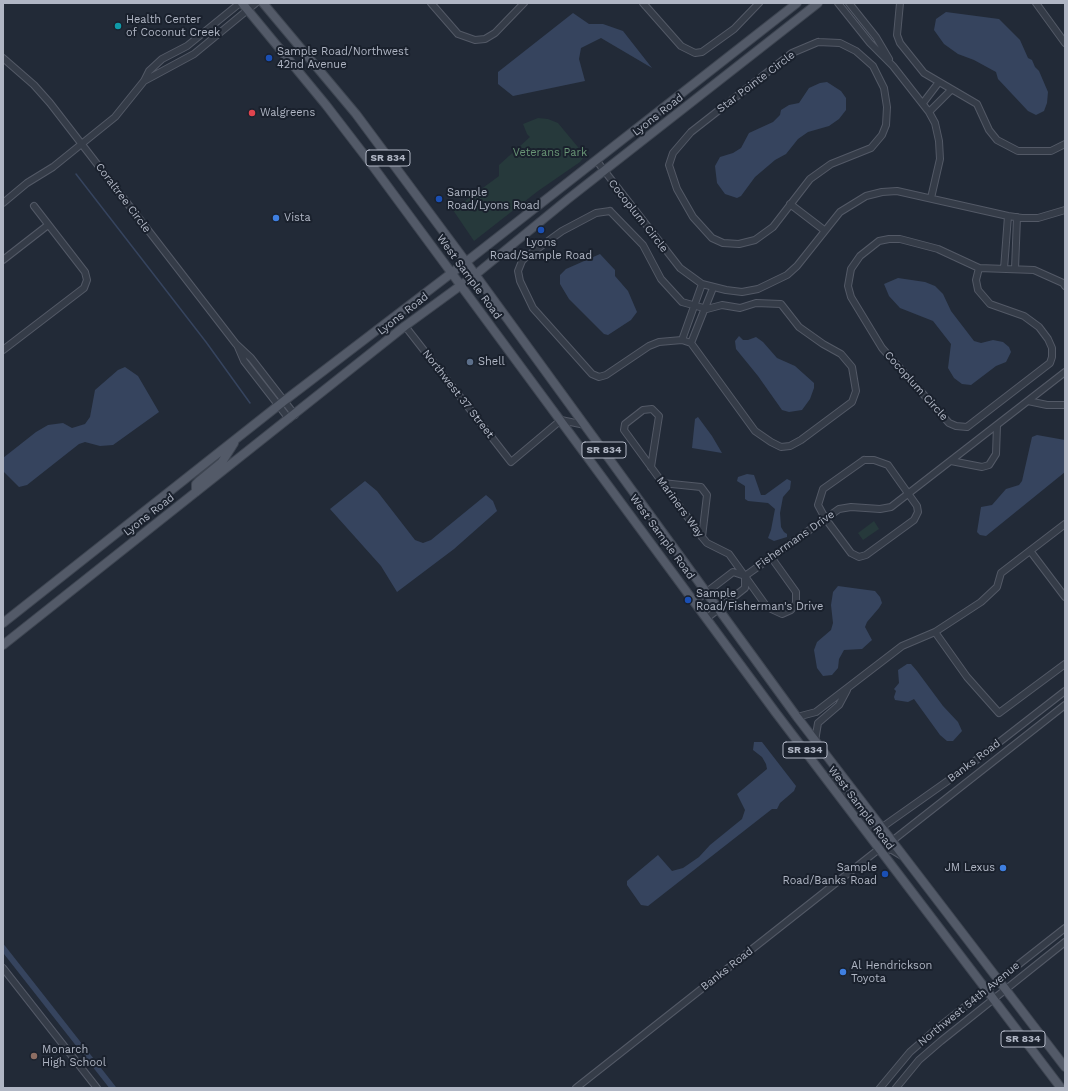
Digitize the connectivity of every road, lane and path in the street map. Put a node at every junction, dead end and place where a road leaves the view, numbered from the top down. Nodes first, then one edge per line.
1 (241, 3) edge
2 (256, 3) edge
3 (263, 3) edge
4 (431, 3) edge
5 (524, 3) edge
6 (643, 3) edge
7 (759, 3) edge
8 (797, 3) edge
9 (818, 3) edge
10 (838, 3) edge
11 (849, 3) edge
12 (900, 3) edge
13 (1036, 3) edge
14 (248, 10) junction
15 (1065, 43) edge
16 (3, 58) edge
17 (893, 66) junction
18 (144, 81) junction
19 (939, 82) junction
20 (951, 90) junction
21 (923, 104) junction
22 (929, 112) junction
23 (82, 144) junction
24 (1065, 144) edge
25 (596, 160) junction
26 (604, 171) junction
27 (931, 198) junction
28 (3, 203) edge
29 (790, 204) junction
30 (34, 206) dead end
31 (1065, 210) edge
32 (1008, 216) junction
33 (1017, 217) junction
34 (48, 225) junction
35 (824, 230) junction
36 (3, 260) edge
37 (466, 262) junction
38 (979, 268) junction
39 (1004, 269) junction
40 (1015, 269) junction
41 (452, 273) junction
42 (475, 275) junction
43 (1064, 283) edge
44 (702, 284) junction
45 (460, 285) junction
46 (713, 288) junction
47 (694, 307) junction
48 (704, 309) junction
49 (405, 326) junction
50 (682, 340) junction
51 (691, 343) junction
52 (3, 350) edge
53 (1065, 372) edge
54 (1028, 401) junction
55 (281, 403) junction
56 (1065, 405) edge
57 (292, 417) junction
58 (562, 420) junction
59 (585, 425) junction
60 (997, 425) junction
61 (238, 437) junction
62 (951, 461) junction
63 (651, 468) junction
64 (662, 483) junction
65 (196, 492) junction
66 (909, 494) junction
67 (825, 518) junction
68 (1065, 524) edge
69 (702, 537) junction
70 (1031, 552) junction
71 (771, 557) junction
72 (744, 576) junction
73 (706, 592) junction
74 (1065, 597) edge
75 (695, 601) junction
76 (718, 610) junction
77 (707, 618) junction
78 (3, 623) edge
79 (935, 632) junction
80 (3, 645) edge
81 (1065, 664) edge
82 (849, 687) junction
83 (1065, 691) edge
84 (1065, 705) edge
85 (797, 717) junction
86 (815, 741) junction
87 (821, 772) junction
88 (881, 828) junction
89 (892, 841) junction
90 (879, 849) junction
91 (904, 857) junction
92 (1065, 928) edge
93 (1065, 942) edge
94 (3, 968) edge
95 (999, 980) junction
96 (1006, 989) junction
97 (986, 990) junction
98 (993, 1000) junction
99 (1065, 1067) edge
100 (97, 1088) edge
101 (576, 1088) edge
102 (880, 1088) edge
103 (896, 1088) edge
104 (1061, 1088) edge

1 - 14 main road, West Sample Road / SR 834
1 - 18 street
2 - 14 street
3 - 37 main road, West Sample Road / SR 834
4 - 5 street
6 - 7 street
8 - 25 main road, Lyons Road
9 - 26 main road, Lyons Road
10 - 17 street
11 - 17 street
12 - 19 street
13 - 15 street
14 - 18 street
14 - 41 main road, West Sample Road / SR 834
16 - 23 street, Coraltree Circle
17 - 21 street
18 - 23 street
19 - 20 street
19 - 21 street
20 - 22 street
20 - 24 street
21 - 22 street
22 - 27 street
23 - 28 street
23 - 55 street, Coraltree Circle
25 - 26 street, Cocoplum Circle
25 - 37 main road, Lyons Road
26 - 42 main road, Lyons Road
26 - 44 street, Cocoplum Circle
27 - 32 street, Cocoplum Circle
27 - 35 street, Cocoplum Circle
29 - 29 street, Star Pointe Circle
29 - 35 street
30 - 34 street
31 - 33 street, Cocoplum Circle
32 - 33 street, Cocoplum Circle
32 - 39 street
33 - 40 street
34 - 36 street
34 - 52 street
35 - 46 street, Cocoplum Circle
37 - 41 main road, Lyons Road
37 - 42 main road, West Sample Road / SR 834
38 - 38 street, Cocoplum Circle
38 - 39 street, Cocoplum Circle
39 - 40 street, Cocoplum Circle
40 - 43 street, Cocoplum Circle
41 - 45 main road, West Sample Road / SR 834
41 - 55 main road, Lyons Road
42 - 45 main road, Lyons Road
42 - 59 main road, West Sample Road / SR 834
44 - 46 street, Cocoplum Circle
44 - 47 street
45 - 49 main road, Lyons Road
45 - 58 main road, West Sample Road / SR 834
46 - 48 street
47 - 48 street, Cocoplum Circle
47 - 50 street
47 - 50 street, Cocoplum Circle
48 - 51 street
48 - 51 street, Cocoplum Circle
49 - 57 main road, Lyons Road
49 - 58 street, Northwest 37 Street
50 - 51 street, Cocoplum Circle
53 - 54 street, Fishermans Drive
54 - 56 street
54 - 60 street, Fishermans Drive
55 - 57 street, Coraltree Circle
55 - 61 main road, Lyons Road
57 - 65 main road, Lyons Road
58 - 59 street
58 - 75 main road, West Sample Road / SR 834
59 - 73 main road, West Sample Road / SR 834
60 - 62 street, Fishermans Drive
60 - 62 street
61 - 65 main road
61 - 78 main road, Lyons Road
62 - 66 street, Fishermans Drive
63 - 63 street, Mariners Way
63 - 64 street, Mariners Way
64 - 69 street, Mariners Way
64 - 69 street
65 - 80 main road, Lyons Road
66 - 67 street, Fishermans Drive
66 - 67 street
66 - 67 street
67 - 71 street, Fishermans Drive
68 - 70 street
69 - 72 street, Mariners Way
70 - 74 street
70 - 79 street
71 - 72 street, Fishermans Drive
71 - 72 street, Mariners Way
72 - 73 street, Fishermans Drive
72 - 76 street, Fishermans Drive
73 - 75 street, Fishermans Drive
73 - 76 main road, West Sample Road / SR 834
75 - 77 main road, West Sample Road / SR 834
76 - 77 street, Fishermans Drive
76 - 85 main road, West Sample Road / SR 834
77 - 87 main road, West Sample Road / SR 834
79 - 81 street
79 - 82 street
82 - 85 street
82 - 86 street
83 - 88 street, Banks Road
84 - 89 street, Banks Road
85 - 86 main road, West Sample Road / SR 834
86 - 88 main road, West Sample Road / SR 834
87 - 89 street
87 - 90 main road, West Sample Road / SR 834
88 - 89 main road, West Sample Road / SR 834
89 - 91 main road, West Sample Road / SR 834
90 - 91 street
90 - 97 main road, West Sample Road / SR 834
90 - 101 street, Banks Road
91 - 95 main road, West Sample Road / SR 834
92 - 95 street, Northwest 54th Avenue
93 - 96 street, Northwest 54th Avenue
94 - 100 street
95 - 96 main road, West Sample Road / SR 834
95 - 97 street, Northwest 54th Avenue
96 - 98 street, Northwest 54th Avenue
96 - 99 main road, West Sample Road / SR 834
97 - 98 main road, West Sample Road / SR 834
97 - 102 street, Northwest 54th Avenue
98 - 103 street, Northwest 54th Avenue
98 - 104 main road, West Sample Road / SR 834

